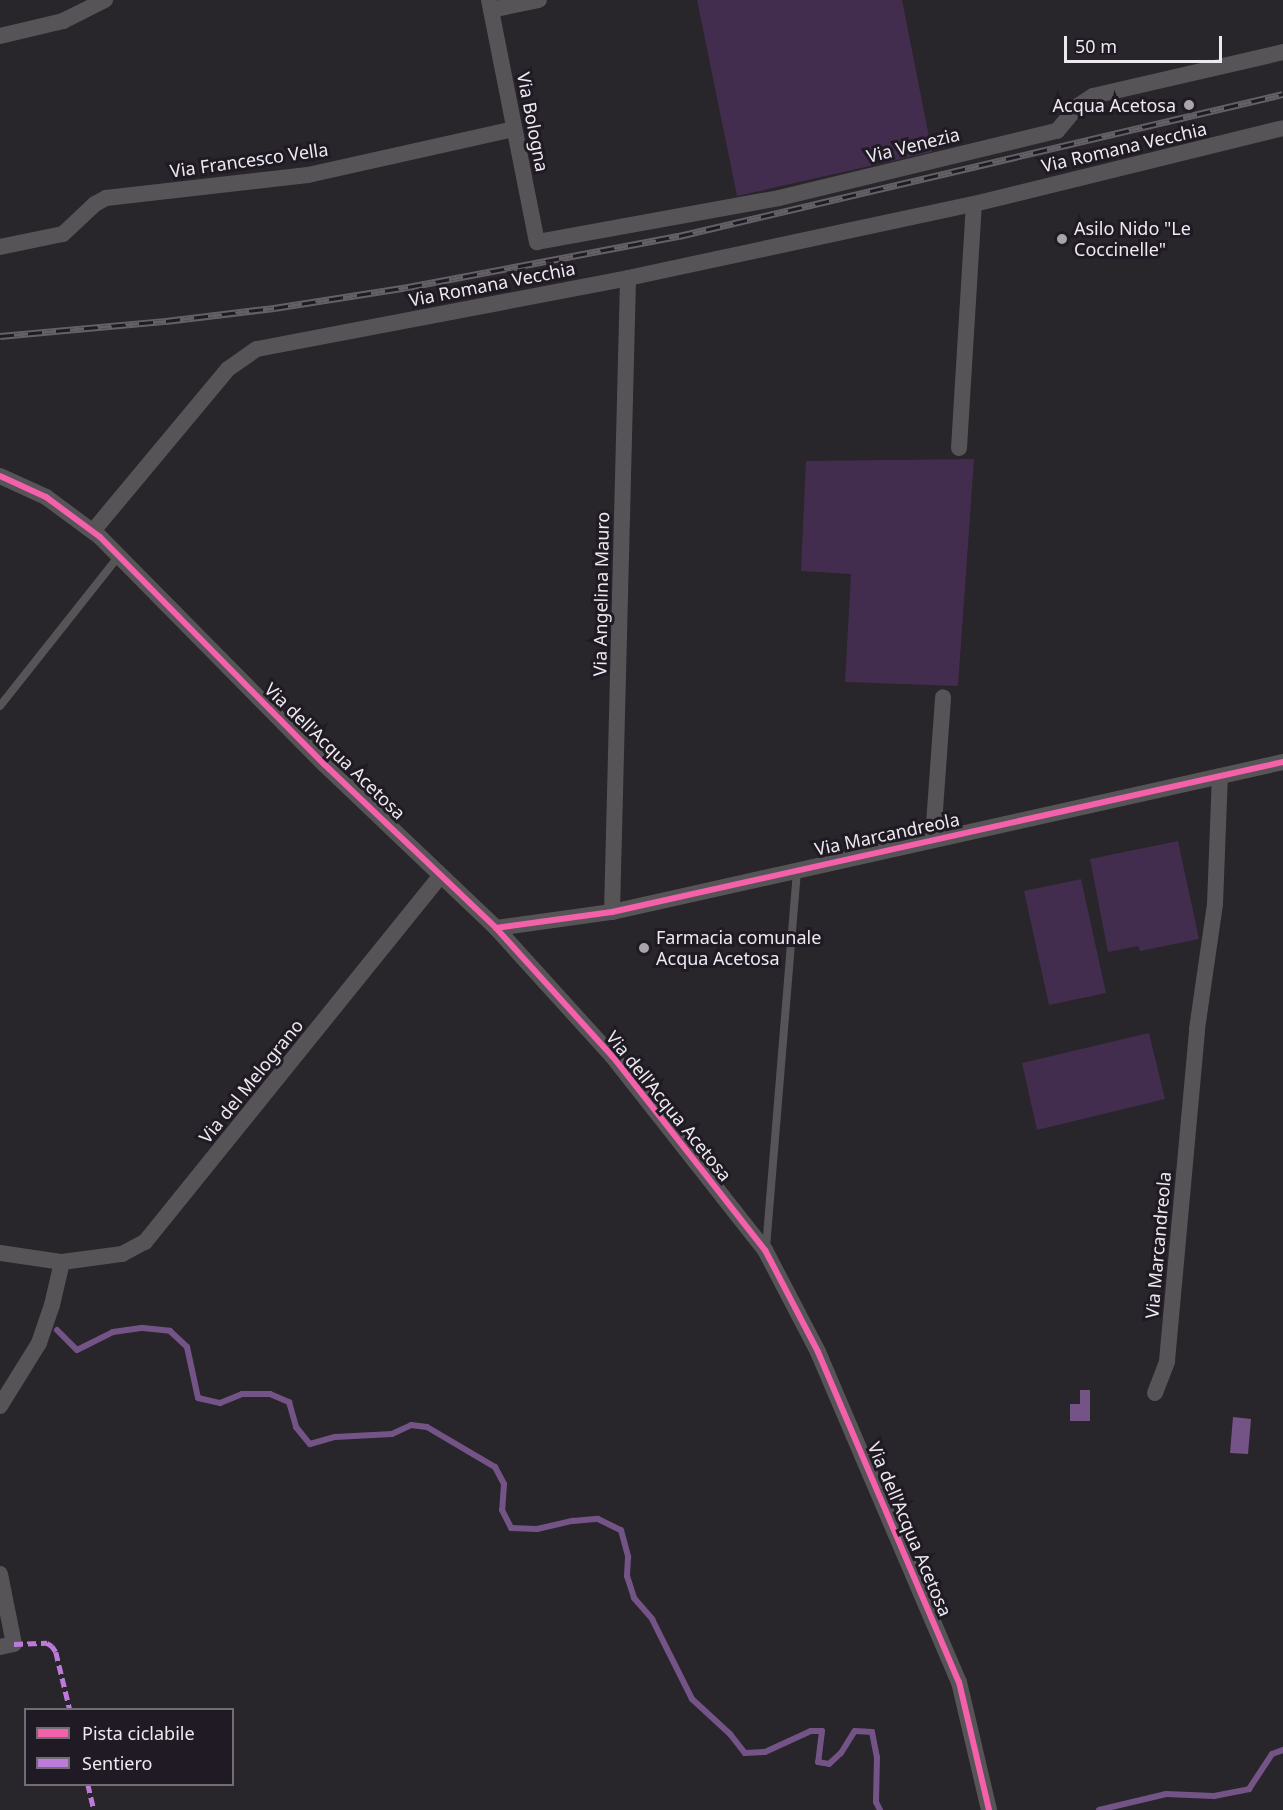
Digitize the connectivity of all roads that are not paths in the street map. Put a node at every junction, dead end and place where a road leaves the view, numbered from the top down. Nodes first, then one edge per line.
1 (105, 0) edge
2 (539, 0) edge
3 (490, 5) edge
4 (0, 36) edge
5 (1283, 52) edge
6 (1283, 128) edge
7 (514, 129) junction
8 (974, 204) junction
9 (537, 242) joint
10 (0, 247) edge
11 (628, 278) junction
12 (959, 448) dead end
13 (0, 476) edge
14 (93, 531) junction
15 (119, 556) junction
16 (943, 697) dead end
17 (0, 706) edge
18 (1283, 762) edge
19 (1220, 776) junction
20 (933, 838) junction
21 (797, 868) junction
22 (441, 875) junction
23 (612, 912) junction
24 (496, 928) junction
25 (765, 1250) junction
26 (0, 1253) edge
27 (62, 1262) junction
28 (1155, 1393) dead end
29 (0, 1406) edge
30 (0, 1574) edge
31 (0, 1647) edge
32 (989, 1810) edge

1 - 4 street
2 - 3 street, Via Bologna
3 - 7 street, Via Bologna
5 - 9 street, Via Venezia
6 - 8 street, Via Romana Vecchia
7 - 9 street, Via Bologna
7 - 10 street, Via Francesco Vella
8 - 11 street, Via Romana Vecchia
8 - 12 street
11 - 14 street, Via Romana Vecchia
11 - 23 street, Via Angelina Mauro
13 - 14 street, Via dell'Acqua Acetosa
14 - 15 street, Via dell'Acqua Acetosa
15 - 17 lane
15 - 22 street, Via dell'Acqua Acetosa
16 - 20 street, Via Marcandreola
18 - 19 street, Via Marcandreola
19 - 20 street, Via Marcandreola
19 - 28 street, Via Marcandreola
20 - 21 street, Via Marcandreola
21 - 23 street, Via Marcandreola
21 - 25 lane
22 - 24 street, Via dell'Acqua Acetosa
22 - 27 street, Via del Melograno
23 - 24 street, Via Marcandreola
24 - 25 street, Via dell'Acqua Acetosa
25 - 32 street, Via dell'Acqua Acetosa
26 - 27 street, Via del Melograno
27 - 29 street
30 - 31 street

